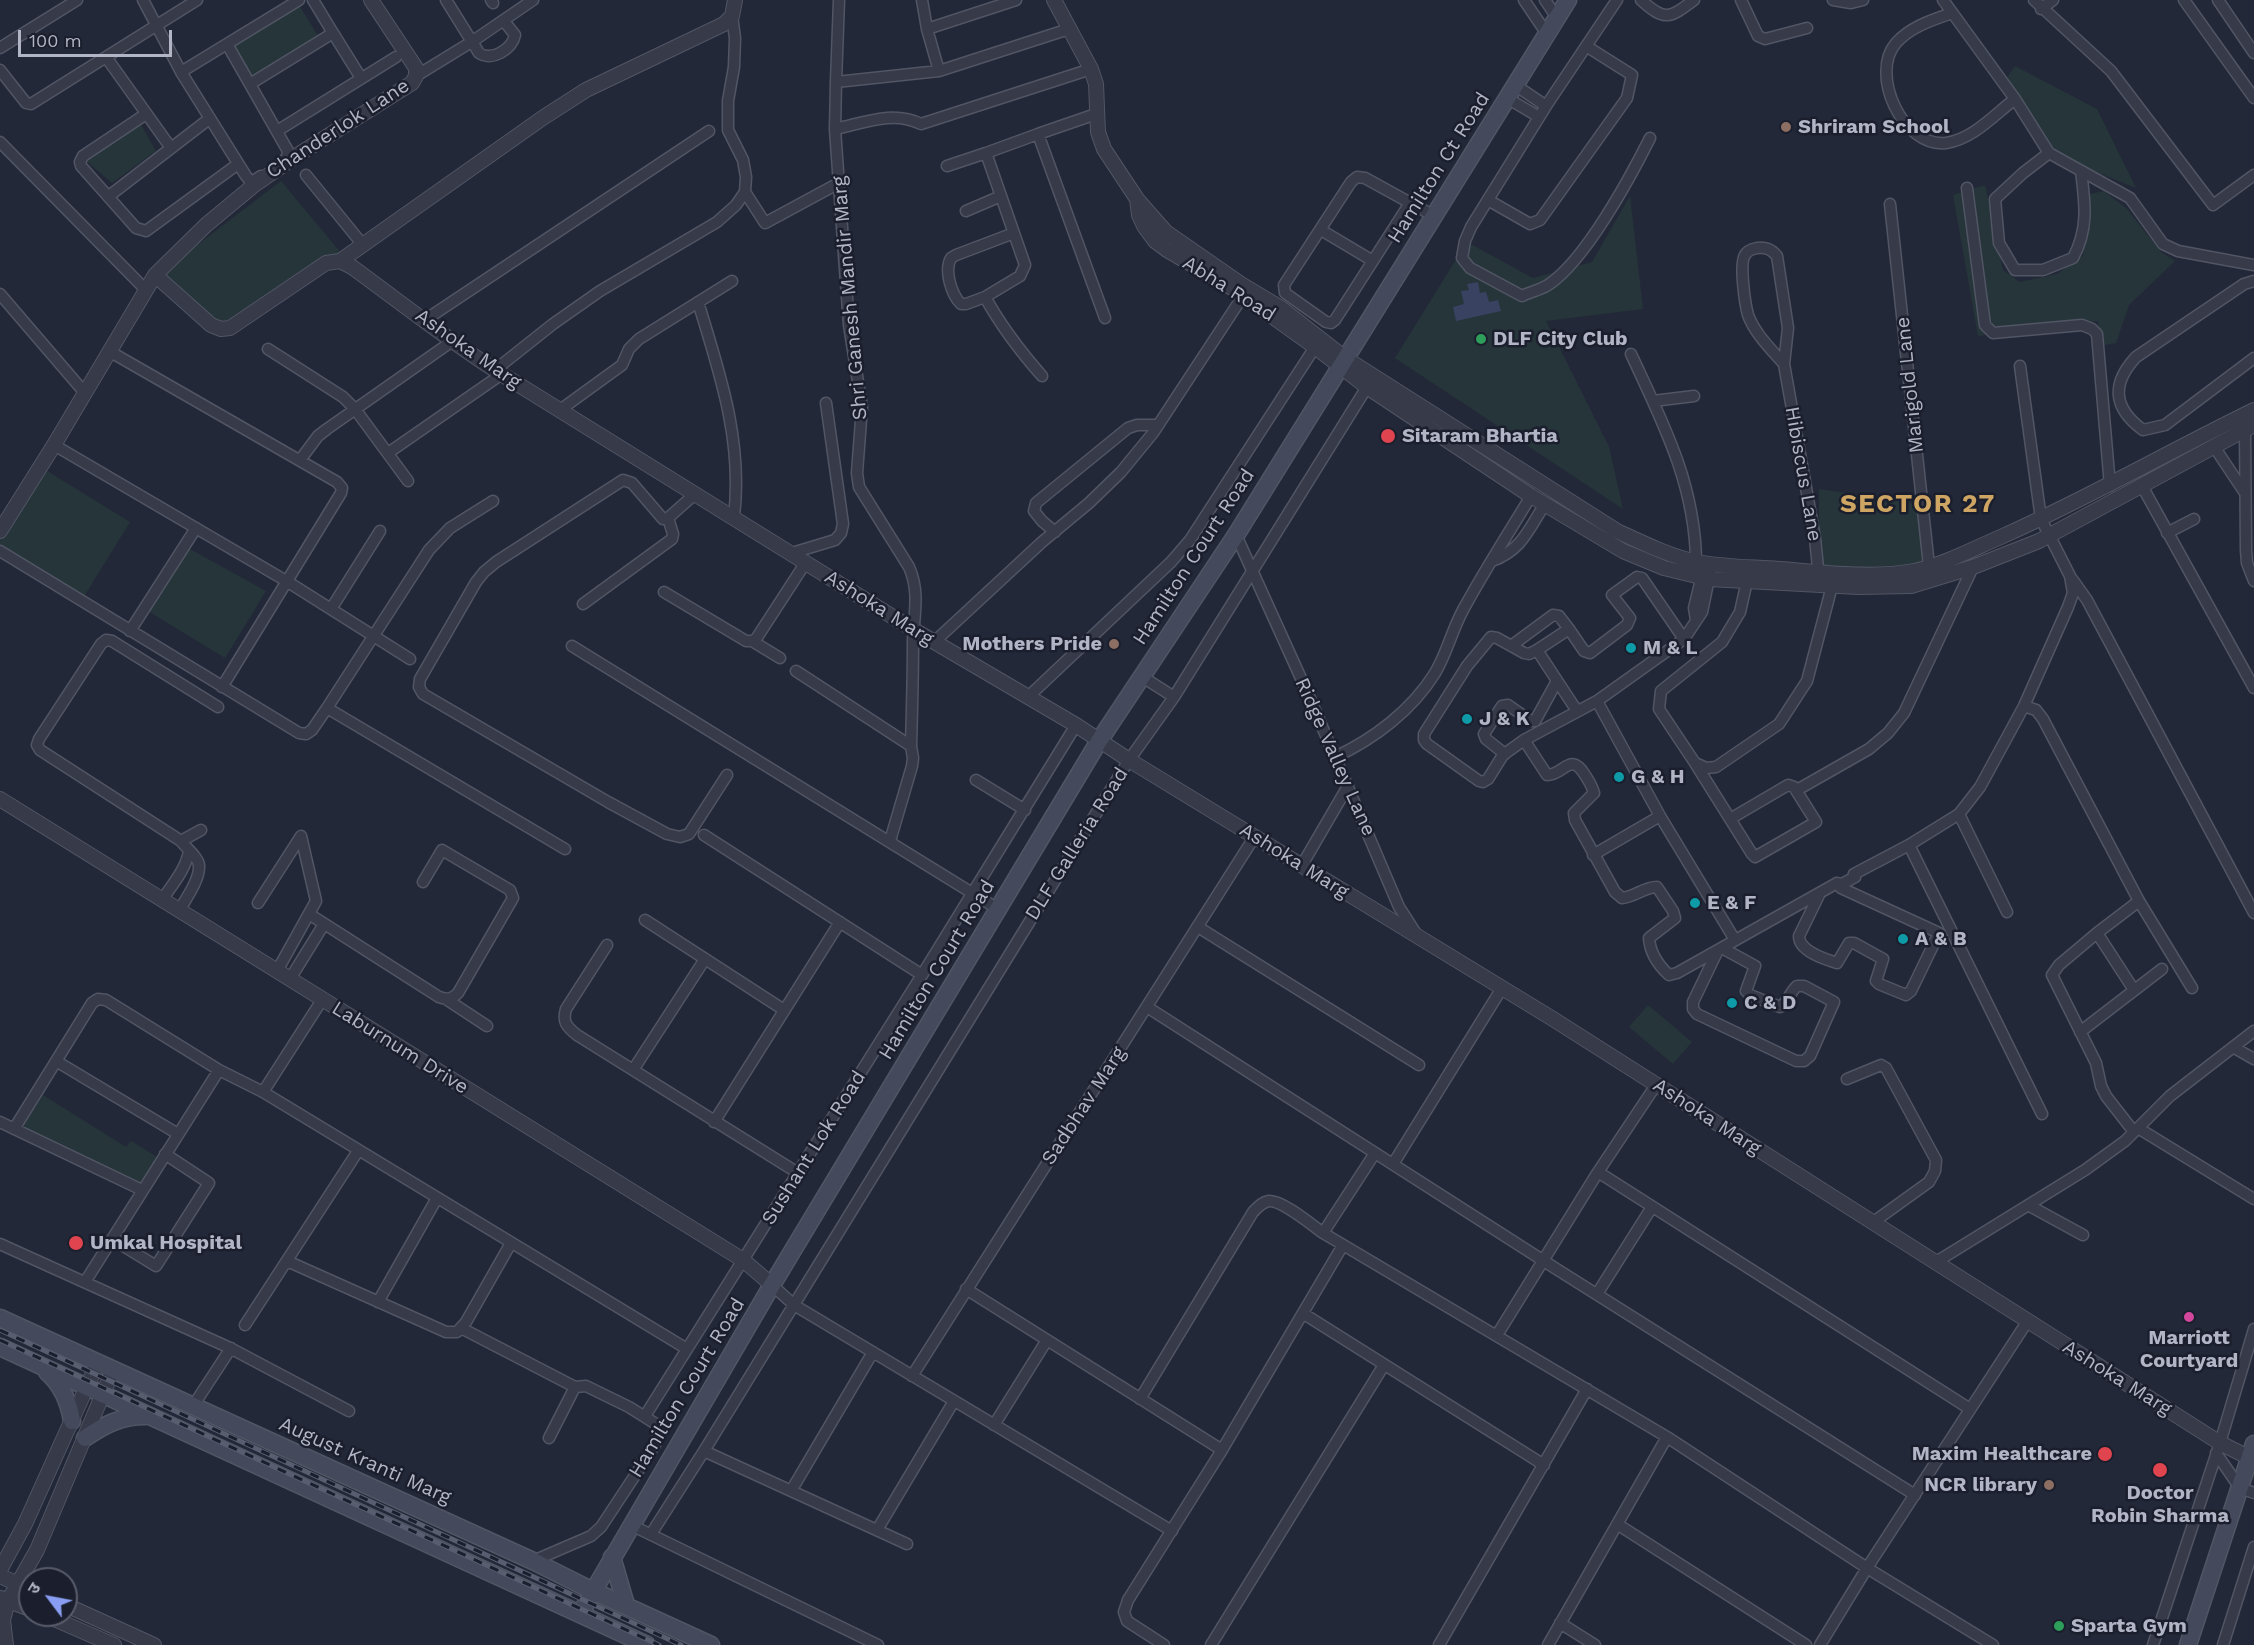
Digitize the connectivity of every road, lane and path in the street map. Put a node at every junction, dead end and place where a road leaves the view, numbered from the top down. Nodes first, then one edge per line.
1 (77, 0) edge
2 (143, 0) edge
3 (197, 0) edge
4 (299, 0) edge
5 (313, 0) edge
6 (371, 0) edge
7 (446, 0) edge
8 (533, 0) edge
9 (735, 0) edge
10 (839, 0) edge
11 (922, 0) edge
12 (1016, 0) edge
13 (1054, 0) edge
14 (1524, 0) edge
15 (1545, 0) edge
16 (1568, 0) edge
17 (1617, 0) edge
18 (1641, 0) edge
19 (1694, 0) edge
20 (1741, 0) edge
21 (1833, 0) edge
22 (1863, 0) edge
23 (1942, 0) edge
24 (2054, 0) edge
25 (2184, 0) edge
26 (2218, 0) edge
27 (2037, 4) edge
28 (1952, 13) junction
29 (732, 16) junction
30 (1557, 18) junction
31 (504, 21) junction
32 (157, 26) junction
33 (1807, 28) dead end
34 (927, 29) junction
35 (1069, 29) junction
36 (333, 33) junction
37 (1547, 34) junction
38 (473, 41) junction
39 (227, 44) junction
40 (1586, 46) junction
41 (0, 48) edge
42 (2254, 53) edge
43 (106, 57) junction
44 (396, 57) dead end
45 (1091, 69) junction
46 (0, 70) edge
47 (939, 71) junction
48 (181, 72) junction
49 (416, 76) junction
50 (361, 78) junction
51 (836, 82) junction
52 (250, 84) junction
53 (1511, 92) junction
54 (2254, 98) edge
55 (2015, 99) junction
56 (1546, 106) junction
57 (146, 114) junction
58 (1096, 114) junction
59 (1539, 117) junction
60 (209, 119) junction
61 (835, 129) junction
62 (277, 131) junction
63 (709, 131) dead end
64 (1038, 134) junction
65 (1650, 138) dead end
66 (0, 142) edge
67 (171, 148) junction
68 (986, 153) junction
69 (2049, 153) junction
70 (238, 164) junction
71 (947, 166) dead end
72 (2081, 171) junction
73 (306, 175) dead end
74 (2254, 175) edge
75 (839, 183) junction
76 (1967, 188) dead end
77 (745, 192) junction
78 (109, 196) junction
79 (1001, 196) junction
80 (1137, 199) junction
81 (1488, 200) junction
82 (1410, 203) junction
83 (1890, 204) dead end
84 (966, 211) dead end
85 (1434, 216) junction
86 (1321, 230) junction
87 (1014, 233) junction
88 (363, 245) junction
89 (340, 261) junction
90 (1373, 261) junction
91 (2254, 265) edge
92 (154, 275) junction
93 (732, 281) dead end
94 (2254, 282) edge
95 (145, 289) junction
96 (0, 294) edge
97 (1243, 296) junction
98 (1290, 296) junction
99 (985, 297) junction
100 (698, 302) junction
101 (1281, 308) junction
102 (1105, 318) dead end
103 (425, 320) junction
104 (451, 342) junction
105 (1315, 346) junction
106 (268, 349) dead end
107 (109, 351) junction
108 (1631, 354) dead end
109 (2254, 358) edge
110 (1342, 362) junction
111 (1784, 364) junction
112 (2020, 366) dead end
113 (498, 372) junction
114 (1042, 376) dead end
115 (1367, 387) junction
116 (85, 393) junction
117 (1694, 396) dead end
118 (1653, 401) junction
119 (826, 404) dead end
120 (355, 409) junction
121 (560, 410) junction
122 (2254, 410) edge
123 (1157, 425) junction
124 (2250, 428) edge
125 (54, 445) junction
126 (2215, 448) junction
127 (388, 453) junction
128 (300, 460) junction
129 (2250, 479) edge
130 (408, 481) dead end
131 (2110, 486) junction
132 (2142, 486) junction
133 (2245, 493) junction
134 (695, 494) junction
135 (1531, 496) junction
136 (493, 501) dead end
137 (1545, 504) junction
138 (668, 518) junction
139 (734, 518) junction
140 (2041, 519) junction
141 (2194, 519) dead end
142 (2, 523) edge
143 (196, 528) junction
144 (380, 531) dead end
145 (1055, 532) junction
146 (2167, 533) junction
147 (1236, 535) junction
148 (2049, 536) junction
149 (0, 551) edge
150 (792, 553) junction
151 (1492, 561) junction
152 (806, 562) junction
153 (1704, 563) junction
154 (1929, 566) junction
155 (1973, 567) junction
156 (1252, 573) junction
157 (2070, 576) junction
158 (1705, 579) junction
159 (1747, 581) junction
160 (1823, 581) junction
161 (2254, 581) edge
162 (288, 582) junction
163 (664, 592) dead end
164 (583, 604) dead end
165 (331, 609) junction
166 (1569, 629) junction
167 (914, 630) junction
168 (130, 632) junction
169 (374, 636) junction
170 (1684, 639) junction
171 (752, 641) junction
172 (934, 642) junction
173 (572, 646) dead end
174 (1511, 646) junction
175 (1538, 650) junction
176 (780, 658) dead end
177 (410, 659) dead end
178 (796, 671) dead end
179 (1141, 676) junction
180 (1557, 681) junction
181 (222, 687) junction
182 (2254, 688) edge
183 (1028, 697) junction
184 (1174, 697) junction
185 (1597, 701) junction
186 (2024, 706) junction
187 (218, 707) dead end
188 (327, 708) junction
189 (1577, 711) junction
190 (1076, 725) junction
191 (1524, 740) junction
192 (1099, 741) junction
193 (911, 746) junction
194 (1505, 754) junction
195 (1335, 757) junction
196 (1129, 760) junction
197 (1695, 763) junction
198 (727, 775) dead end
199 (976, 780) dead end
200 (1348, 786) junction
201 (1797, 790) junction
202 (0, 800) edge
203 (1025, 810) junction
204 (1959, 814) junction
205 (1660, 816) junction
206 (1730, 819) junction
207 (201, 830) dead end
208 (704, 835) dead end
209 (1255, 836) junction
210 (181, 841) junction
211 (890, 842) junction
212 (1909, 845) junction
213 (565, 849) dead end
214 (189, 851) junction
215 (1593, 855) junction
216 (1302, 865) junction
217 (423, 882) dead end
218 (1837, 883) junction
219 (972, 893) junction
220 (1819, 894) junction
221 (162, 900) junction
222 (2139, 901) junction
223 (258, 903) dead end
224 (998, 909) junction
225 (179, 911) junction
226 (2007, 912) dead end
227 (2254, 913) edge
228 (309, 914) junction
229 (645, 921) dead end
230 (840, 922) junction
231 (324, 924) junction
232 (1198, 927) junction
233 (2097, 933) junction
234 (1421, 939) junction
235 (1735, 940) junction
236 (607, 945) dead end
237 (1720, 949) junction
238 (705, 958) junction
239 (2162, 969) dead end
240 (277, 971) junction
241 (922, 975) junction
242 (290, 979) junction
243 (1502, 988) junction
244 (2192, 988) dead end
245 (2134, 990) junction
246 (446, 999) junction
247 (322, 1000) junction
248 (1147, 1006) junction
249 (784, 1010) junction
250 (487, 1026) dead end
251 (2254, 1031) edge
252 (2080, 1032) junction
253 (2233, 1047) junction
254 (2254, 1059) edge
255 (56, 1061) junction
256 (1419, 1065) dead end
257 (219, 1070) junction
258 (633, 1070) junction
259 (1847, 1079) dead end
260 (1656, 1085) junction
261 (263, 1092) junction
262 (2042, 1114) dead end
263 (0, 1122) edge
264 (714, 1122) junction
265 (14, 1129) junction
266 (2136, 1130) junction
267 (178, 1134) junction
268 (358, 1151) junction
269 (1376, 1153) junction
270 (165, 1154) junction
271 (1393, 1164) junction
272 (1598, 1172) junction
273 (798, 1173) junction
274 (142, 1190) junction
275 (437, 1198) junction
276 (2254, 1199) edge
277 (2028, 1205) junction
278 (1652, 1207) junction
279 (1872, 1223) junction
280 (1323, 1233) junction
281 (2083, 1235) dead end
282 (111, 1239) junction
283 (511, 1243) junction
284 (0, 1244) edge
285 (1343, 1245) junction
286 (743, 1260) junction
287 (1542, 1260) junction
288 (287, 1261) junction
289 (1936, 1262) junction
290 (85, 1282) junction
291 (772, 1285) junction
292 (966, 1289) junction
293 (1597, 1294) junction
294 (378, 1302) junction
295 (794, 1305) junction
296 (1304, 1314) junction
297 (0, 1318) edge
298 (2027, 1322) junction
299 (245, 1325) dead end
300 (460, 1328) junction
301 (2254, 1329) edge
302 (1497, 1335) junction
303 (1047, 1340) junction
304 (0, 1347) edge
305 (231, 1348) junction
306 (687, 1349) junction
307 (873, 1352) junction
308 (36, 1364) junction
309 (1384, 1365) junction
310 (106, 1366) junction
311 (912, 1376) junction
312 (87, 1387) junction
313 (575, 1387) junction
314 (1587, 1389) junction
315 (102, 1394) junction
316 (1140, 1399) junction
317 (954, 1401) junction
318 (193, 1406) junction
319 (1970, 1409) junction
320 (349, 1411) dead end
321 (149, 1416) junction
322 (645, 1416) junction
323 (72, 1420) junction
324 (994, 1425) junction
325 (1667, 1437) junction
326 (85, 1438) junction
327 (549, 1438) dead end
328 (2218, 1448) junction
329 (1222, 1450) junction
330 (704, 1451) junction
331 (2252, 1451) edge
332 (1544, 1465) junction
333 (791, 1491) junction
334 (2247, 1491) edge
335 (1915, 1495) junction
336 (1617, 1524) junction
337 (631, 1525) junction
338 (877, 1530) junction
339 (1172, 1531) junction
340 (651, 1534) junction
341 (907, 1544) dead end
342 (2254, 1547) edge
343 (612, 1557) junction
344 (533, 1561) junction
345 (31, 1567) edge
346 (1867, 1568) junction
347 (0, 1570) edge
348 (0, 1576) edge
349 (18, 1584) edge
350 (18, 1590) edge
351 (593, 1591) junction
352 (4, 1599) edge
353 (626, 1605) junction
354 (78, 1610) edge
355 (580, 1614) junction
356 (1560, 1623) junction
357 (73, 1627) edge
358 (6, 1645) edge
359 (114, 1645) edge
360 (154, 1645) edge
361 (647, 1645) edge
362 (711, 1645) edge
363 (878, 1645) edge
364 (1164, 1645) edge
365 (1211, 1645) edge
366 (1438, 1645) edge
367 (1548, 1645) edge
368 (1595, 1645) edge
369 (1806, 1645) edge
370 (1820, 1645) edge
371 (1993, 1645) edge
372 (2153, 1645) edge
373 (2188, 1645) edge
374 (2223, 1645) edge

1 - 41 street
2 - 32 street
3 - 32 street
4 - 39 street
5 - 36 street
6 - 49 street
7 - 38 street
8 - 31 street, Chanderlok Lane
9 - 29 street
10 - 51 street
11 - 34 street
12 - 34 street
13 - 35 street, Abha Road
14 - 37 street
15 - 30 street
16 - 30 main road, Hamilton Ct Road
17 - 40 street
18 - 19 street
20 - 33 street
21 - 22 street
23 - 28 street
24 - 27 street
25 - 54 street
26 - 42 street
27 - 74 street
28 - 55 street
28 - 55 street
29 - 77 street
29 - 88 street
30 - 37 main road, Hamilton Ct Road
31 - 38 street, Chanderlok Lane
31 - 38 street
32 - 43 street
32 - 48 street
34 - 47 street
35 - 45 street, Abha Road
35 - 47 street
36 - 50 street
36 - 52 street
37 - 53 main road, Hamilton Ct Road
38 - 49 street, Chanderlok Lane
39 - 48 street
39 - 52 street
40 - 56 street
40 - 81 street
43 - 46 street
43 - 57 street
44 - 50 street
45 - 58 street, Abha Road
45 - 61 street
47 - 51 street
48 - 60 street
49 - 92 street, Chanderlok Lane
50 - 62 street
51 - 61 street, Shri Ganesh Mandir Marg
52 - 62 street
53 - 56 street
53 - 59 street
53 - 85 main road, Hamilton Ct Road
55 - 69 street
56 - 59 street
57 - 67 street
57 - 78 street
58 - 64 street
58 - 80 street, Abha Road
59 - 81 street
60 - 67 street
60 - 70 street
61 - 75 street, Shri Ganesh Mandir Marg
62 - 70 street
63 - 103 street
64 - 68 street
64 - 102 street
65 - 81 street
66 - 95 street
67 - 78 street
68 - 71 street
68 - 79 street
69 - 72 street
69 - 72 street
70 - 78 street
72 - 91 street
73 - 88 street
75 - 77 street
75 - 167 street, Shri Ganesh Mandir Marg
76 - 131 street
77 - 113 street
79 - 84 street
79 - 87 street
80 - 97 street, Abha Road
80 - 101 street, Abha Road
82 - 85 street
82 - 86 street
82 - 90 street
83 - 154 street, Marigold Lane
85 - 110 main road, Hamilton Ct Road
86 - 90 street
86 - 98 street
87 - 99 street
87 - 99 street
88 - 89 street
89 - 92 street
89 - 103 street, Ashoka Marg
90 - 98 street
92 - 95 street, Chanderlok Lane
93 - 100 street
94 - 109 street
95 - 107 street, Chanderlok Lane
96 - 116 street
97 - 105 street, Abha Road
97 - 123 street
98 - 101 street
99 - 114 street
100 - 121 street
100 - 139 street
101 - 110 street, Abha Road
103 - 104 street, Ashoka Marg
104 - 113 street, Ashoka Marg
104 - 120 street
105 - 110 street, Abha Road
105 - 183 street
106 - 120 street
107 - 116 street, Chanderlok Lane
107 - 128 street
108 - 118 street
110 - 115 street
110 - 147 main road, Hamilton Court Road
110 - 153 street
111 - 111 street, Hibiscus Lane
111 - 160 street, Hibiscus Lane
112 - 140 street
113 - 121 street, Ashoka Marg
113 - 127 street
115 - 135 street
115 - 156 street, DLF Galleria Road
116 - 125 street, Chanderlok Lane
117 - 118 street
118 - 153 street
119 - 150 street
120 - 127 street
120 - 128 street
121 - 134 street, Ashoka Marg
122 - 131 street
123 - 145 street
123 - 145 street
124 - 126 street
124 - 129 street
125 - 142 street, Chanderlok Lane
125 - 143 street
126 - 132 street
126 - 133 street
127 - 130 street
128 - 162 street
129 - 133 street
131 - 140 street
132 - 146 street
132 - 148 street
133 - 161 street
134 - 138 street
134 - 139 street, Ashoka Marg
135 - 137 street
135 - 151 street
136 - 169 street
137 - 151 street
137 - 158 street
138 - 164 street
138 - 198 street
139 - 150 street, Ashoka Marg
140 - 148 street
140 - 154 street
141 - 146 street
143 - 162 street
143 - 168 street
144 - 165 street
145 - 172 street
146 - 182 street
147 - 156 street, Ridge Valley Lane
147 - 179 main road, Hamilton Court Road
148 - 155 street
148 - 157 street
149 - 168 street
150 - 152 street, Ashoka Marg
151 - 195 street
152 - 167 street, Ashoka Marg
152 - 171 street
153 - 158 street
153 - 160 street
154 - 160 street
155 - 160 street
155 - 201 street
156 - 184 street, DLF Galleria Road
156 - 195 street, Ridge Valley Lane
157 - 186 street
157 - 227 street
158 - 159 street
158 - 170 street
159 - 160 street
159 - 197 street
160 - 197 street
162 - 165 street
162 - 181 street
163 - 171 street
165 - 169 street
166 - 170 street
166 - 174 street
166 - 175 street
167 - 172 street, Ashoka Marg
167 - 193 street, Shri Ganesh Mandir Marg
168 - 181 street
169 - 177 street
169 - 188 street
170 - 185 street
171 - 176 street
172 - 183 street, Ashoka Marg
173 - 211 street
174 - 175 street
174 - 194 street
175 - 180 street
178 - 193 street
179 - 184 street
179 - 192 main road, Hamilton Court Road
180 - 189 street
180 - 194 street
181 - 188 street
183 - 190 street, Ashoka Marg
184 - 196 street, DLF Galleria Road
185 - 189 street
185 - 205 street
186 - 204 street
186 - 222 street
187 - 210 street
188 - 213 street
189 - 191 street
190 - 192 street, Ashoka Marg
190 - 203 street, Sushant Lok Road
191 - 194 street
191 - 215 street
192 - 196 street, Ashoka Marg
192 - 224 main road, Hamilton Court Road
193 - 211 street, Shri Ganesh Mandir Marg
195 - 200 street, Ridge Valley Lane
196 - 209 street, Ashoka Marg
196 - 295 street, DLF Galleria Road
197 - 206 street
199 - 203 street
200 - 216 street
200 - 234 street, Ridge Valley Lane
201 - 206 street
201 - 206 street
202 - 221 street, Laburnum Drive
203 - 219 street, Sushant Lok Road
204 - 212 street
204 - 226 street
205 - 215 street
205 - 235 street
207 - 210 street
208 - 230 street
209 - 216 street, Ashoka Marg
209 - 232 street, Sadbhav Marg
210 - 214 street
211 - 219 street
212 - 218 street
212 - 262 street
214 - 221 street
214 - 225 street
215 - 237 street
216 - 234 street, Ashoka Marg
217 - 246 street
218 - 220 street
218 - 220 street
219 - 224 street
219 - 241 street, Sushant Lok Road
220 - 235 street
221 - 225 street, Laburnum Drive
222 - 233 street
222 - 244 street
223 - 228 street
224 - 291 main road, Hamilton Court Road
225 - 240 street, Laburnum Drive
228 - 231 street
228 - 240 street
229 - 238 street
230 - 241 street
230 - 249 street
231 - 242 street
231 - 246 street
232 - 248 street, Sadbhav Marg
232 - 256 street
233 - 245 street
233 - 252 street
234 - 243 street, Ashoka Marg
235 - 237 street
236 - 258 street
237 - 237 street
238 - 249 street
238 - 258 street
239 - 245 street
240 - 242 street, Laburnum Drive
241 - 273 street, Sushant Lok Road
242 - 247 street, Laburnum Drive
243 - 260 street, Ashoka Marg
243 - 271 street
245 - 252 street
246 - 250 street
247 - 261 street
247 - 286 street, Laburnum Drive
248 - 269 street
248 - 292 street, Sadbhav Marg
249 - 264 street
251 - 253 street
252 - 266 street
253 - 254 street
253 - 266 street
255 - 257 street
255 - 265 street
255 - 267 street
257 - 261 street
257 - 267 street
258 - 264 street
259 - 279 street
260 - 272 street
260 - 279 street, Ashoka Marg
261 - 268 street
263 - 265 street
264 - 273 street
265 - 274 street
266 - 276 street
266 - 277 street
267 - 270 street
268 - 275 street
268 - 288 street
269 - 271 street
269 - 280 street
270 - 274 street
270 - 282 street
271 - 287 street
272 - 278 street
272 - 287 street
273 - 286 street, Sushant Lok Road
274 - 282 street
275 - 283 street
275 - 294 street
277 - 281 street
277 - 289 street
278 - 293 street
278 - 319 street
279 - 289 street, Ashoka Marg
280 - 285 street
280 - 316 street
282 - 290 street
283 - 300 street
283 - 306 street
284 - 290 street
285 - 296 street
285 - 302 street
286 - 291 street, Laburnum Drive
286 - 306 street, Sushant Lok Road
287 - 293 street
287 - 302 street
288 - 294 street
288 - 299 street
289 - 298 street, Ashoka Marg
290 - 305 street
291 - 295 street, Laburnum Drive
291 - 337 main road, Hamilton Court Road
292 - 303 street
292 - 311 street, Sadbhav Marg
293 - 335 street
294 - 300 street
295 - 307 street, Laburnum Drive
295 - 330 street, DLF Galleria Road
296 - 309 street
296 - 329 street
297 - 310 main road, August Kranti Marg
298 - 319 street
298 - 328 street, Ashoka Marg
300 - 313 street
301 - 328 street
302 - 314 street
303 - 316 street
303 - 324 street
304 - 308 main road
305 - 318 street
305 - 320 street
306 - 322 street, Sushant Lok Road
307 - 311 street, Laburnum Drive
307 - 333 street
308 - 312 main road
308 - 323 main road
309 - 332 street
309 - 365 street
310 - 312 street
310 - 315 street
310 - 318 main road, August Kranti Marg
311 - 317 street, Laburnum Drive
312 - 315 main road
312 - 323 street
313 - 322 street
313 - 327 street
314 - 325 street
314 - 332 street
315 - 321 main road
315 - 326 street
316 - 329 street
317 - 324 street, Laburnum Drive
317 - 338 street
318 - 344 main road, August Kranti Marg
319 - 335 street
321 - 326 main road
321 - 355 main road
322 - 344 street
323 - 347 street
324 - 339 street, Laburnum Drive
325 - 336 street
325 - 346 street
326 - 345 street
328 - 331 street, Ashoka Marg
328 - 334 street
328 - 372 street
329 - 339 street
330 - 333 street
330 - 340 street, DLF Galleria Road
331 - 334 main road
332 - 366 street
333 - 338 street
334 - 373 main road
335 - 346 street
336 - 356 street
336 - 369 street
337 - 340 street
337 - 343 main road, Hamilton Court Road
338 - 341 street
339 - 364 street
340 - 363 street
342 - 374 street
343 - 351 main road, Hamilton Court Road
343 - 353 main road
344 - 351 main road, August Kranti Marg
346 - 370 street
346 - 371 street
348 - 349 street
350 - 352 street
351 - 353 main road, August Kranti Marg
351 - 355 main road, Hamilton Court Road
352 - 358 street
353 - 362 main road, August Kranti Marg
354 - 360 street
355 - 361 main road
356 - 367 street
356 - 368 street
357 - 359 street

